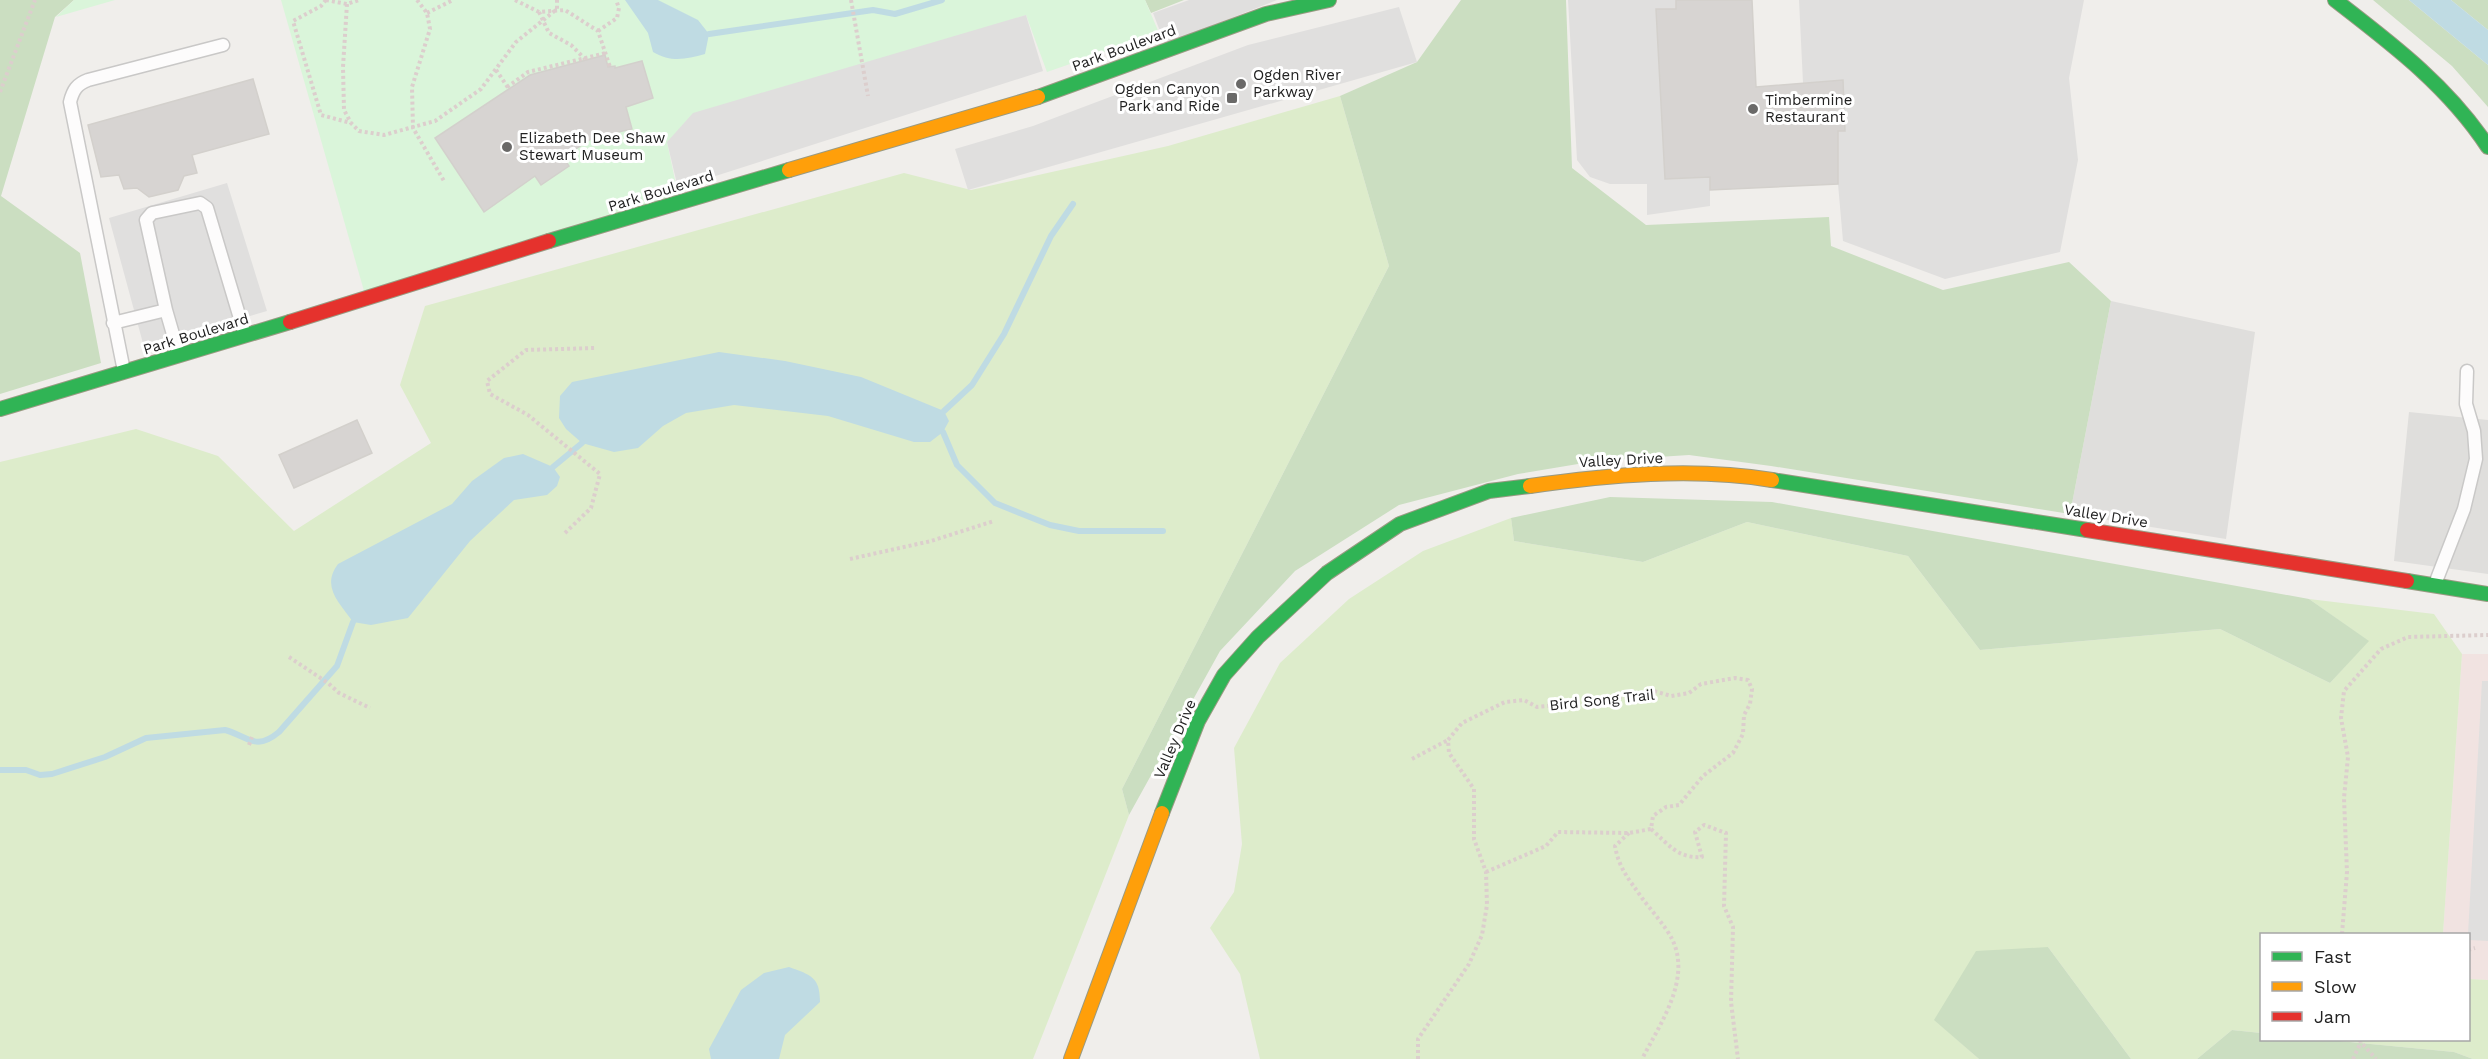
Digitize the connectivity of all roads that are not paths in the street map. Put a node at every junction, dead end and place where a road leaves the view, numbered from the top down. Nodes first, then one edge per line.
1 (1329, 0) edge
2 (2335, 0) edge
3 (223, 45) dead end
4 (2488, 147) edge
5 (166, 310) junction
6 (113, 323) junction
7 (245, 336) junction
8 (179, 356) junction
9 (2467, 371) dead end
10 (124, 372) junction
11 (0, 409) edge
12 (2435, 585) junction
13 (2488, 594) edge
14 (1071, 1059) edge

1 - 7 street, Park Boulevard
2 - 4 street
3 - 6 lane
5 - 6 lane
5 - 7 lane
5 - 8 lane
6 - 10 lane
7 - 8 street, Park Boulevard
8 - 10 street, Park Boulevard
9 - 12 lane
10 - 11 street, Park Boulevard
12 - 13 street, Valley Drive
12 - 14 street, Valley Drive

